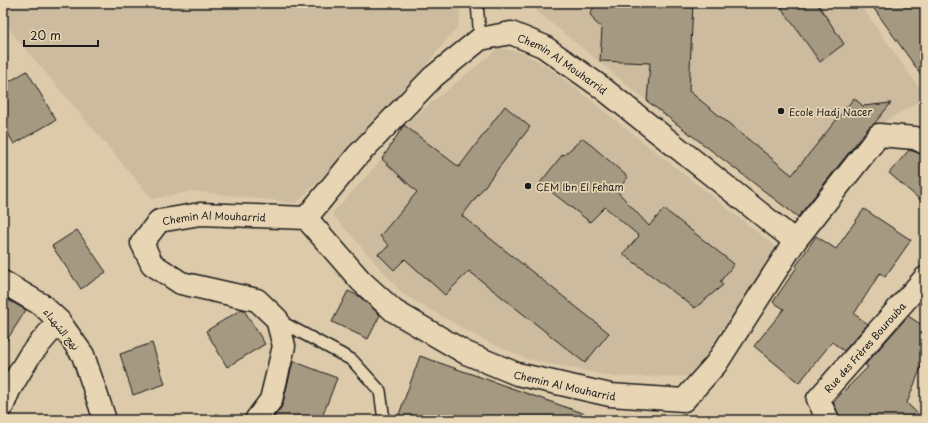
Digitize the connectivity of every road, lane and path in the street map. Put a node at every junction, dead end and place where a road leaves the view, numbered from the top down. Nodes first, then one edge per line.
1 (476, 3) edge
2 (480, 39) junction
3 (925, 143) edge
4 (306, 218) junction
5 (795, 241) junction
6 (925, 278) edge
7 (3, 282) edge
8 (277, 319) junction
9 (59, 321) junction
10 (3, 405) edge
11 (105, 420) edge
12 (256, 420) edge
13 (384, 420) edge
14 (828, 420) edge

1 - 2 lane
2 - 4 street, Chemin Al Mouharrid
2 - 5 street, Chemin Al Mouharrid
3 - 5 street, Chemin Al Mouharrid
4 - 5 street, Chemin Al Mouharrid
4 - 8 street, Chemin Al Mouharrid
6 - 14 street, Rue des Frères Bourouba
7 - 9 street, نهج الشهداء
8 - 12 street
8 - 13 lane
9 - 10 street
9 - 11 street, نهج الشهداء

